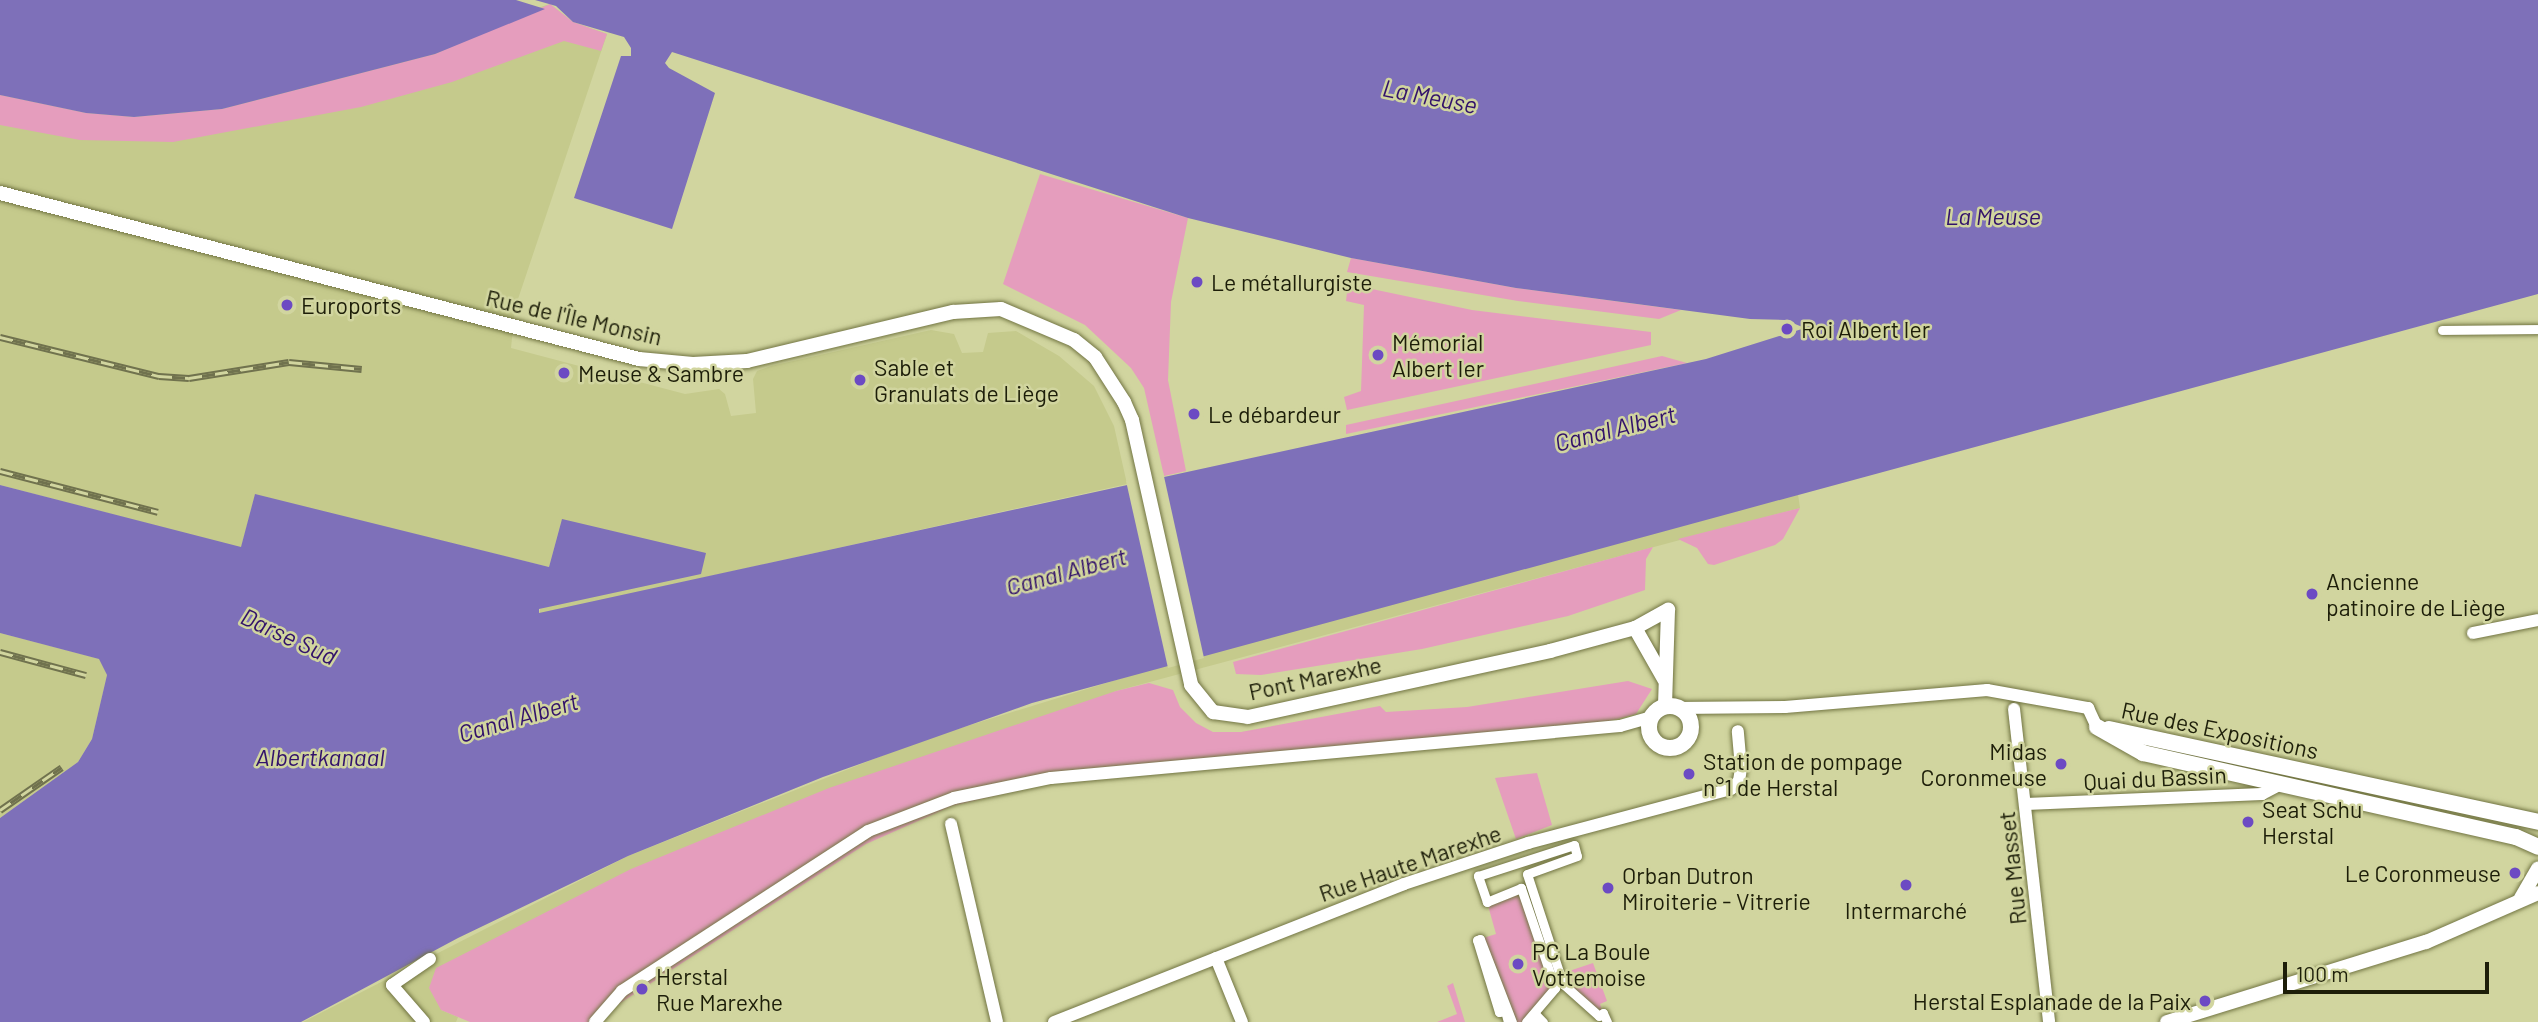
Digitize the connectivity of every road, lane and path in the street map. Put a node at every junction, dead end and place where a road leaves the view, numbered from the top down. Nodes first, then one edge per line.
1 (0, 194) edge
2 (2538, 328) edge
3 (2442, 330) dead end
4 (1143, 470) joint
5 (2538, 620) edge
6 (1634, 628) junction
7 (2473, 633) dead end
8 (1664, 680) junction
9 (1671, 707) junction
10 (2014, 709) dead end
11 (1651, 717) junction
12 (2097, 727) junction
13 (1738, 731) dead end
14 (2281, 783) junction
15 (2026, 804) junction
16 (2538, 822) edge
17 (951, 824) dead end
18 (2538, 847) edge
19 (2538, 869) edge
20 (2538, 892) edge
21 (2518, 902) junction
22 (1216, 958) junction
23 (430, 959) dead end
24 (428, 1021) edge
25 (595, 1022) edge
26 (997, 1022) edge
27 (1054, 1022) edge
28 (1242, 1022) edge
29 (1510, 1022) edge
30 (1528, 1022) edge
31 (1543, 1022) edge
32 (1607, 1022) edge
33 (2049, 1022) edge
34 (2167, 1022) edge

1 - 4 street, Rue de l'Île Monsin
2 - 3 street
4 - 6 street, Pont Marexhe
5 - 7 street
6 - 8 street
6 - 8 street, Pont Marexhe
8 - 9 street
9 - 11 main road
9 - 11 main road
9 - 12 street
10 - 15 street, Rue Masset
11 - 25 street
12 - 14 main road, Rue des Expositions
12 - 16 main road, Rue des Expositions
13 - 22 street, Rue Haute Marexhe
14 - 15 street, Quai du Bassin
14 - 18 main road, Rue des Expositions
15 - 33 street, Rue Masset
17 - 26 street
19 - 21 street
20 - 21 street
21 - 34 street
22 - 27 street, Rue Haute Marexhe
22 - 28 street
23 - 24 street
29 - 29 street
30 - 31 street
30 - 32 street

